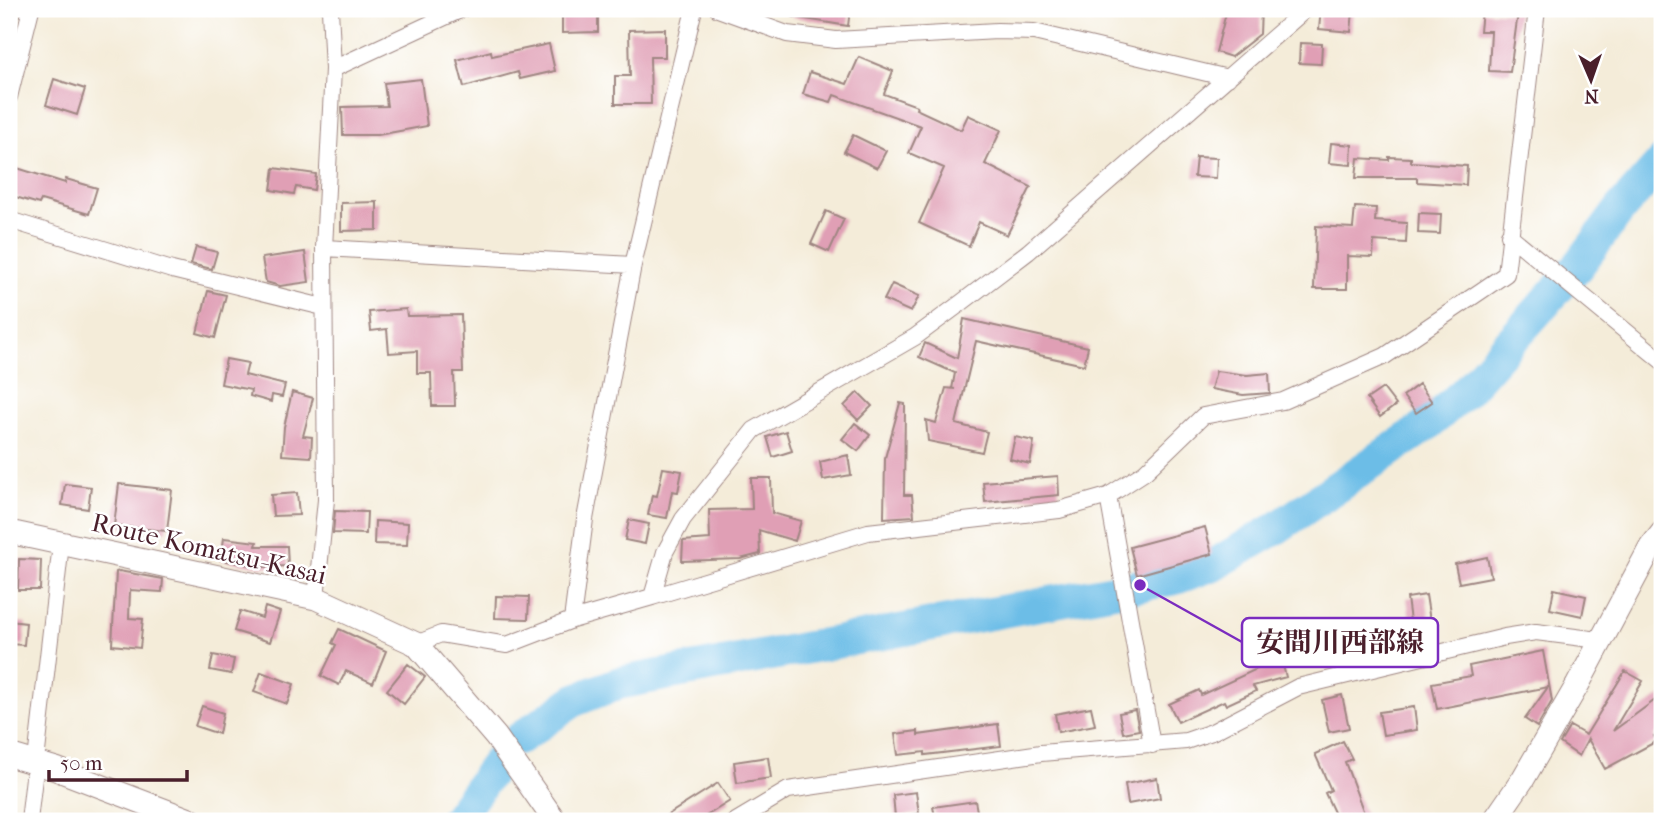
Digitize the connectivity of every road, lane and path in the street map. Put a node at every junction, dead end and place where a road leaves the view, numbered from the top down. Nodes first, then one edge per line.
1 (31, 9) edge
2 (330, 9) edge
3 (462, 9) edge
4 (694, 9) edge
5 (719, 9) edge
6 (1306, 9) edge
7 (1537, 9) edge
8 (15, 50) edge
9 (332, 69) junction
10 (1228, 78) junction
11 (9, 97) edge
12 (9, 220) edge
13 (1509, 235) junction
14 (324, 248) junction
15 (633, 265) junction
16 (323, 307) junction
17 (1662, 361) edge
18 (1108, 496) junction
19 (9, 532) edge
20 (1662, 533) edge
21 (61, 544) junction
22 (652, 597) junction
23 (316, 598) junction
24 (572, 620) junction
25 (1600, 640) junction
26 (416, 644) junction
27 (1152, 745) junction
28 (9, 755) edge
29 (34, 765) junction
30 (30, 821) edge
31 (192, 821) edge
32 (555, 821) edge
33 (736, 821) edge
34 (1494, 821) edge

1 - 8 street
2 - 9 street
3 - 9 street
4 - 15 street
5 - 10 street
6 - 10 street
7 - 13 street
8 - 11 street
9 - 14 street
10 - 22 street
12 - 16 street
13 - 17 street
13 - 18 street
14 - 15 street
14 - 16 street
15 - 24 street
16 - 23 street
18 - 22 street
18 - 27 street
19 - 21 main road, Route Komatsu-Kasai
20 - 25 main road
21 - 23 main road, Route Komatsu-Kasai
21 - 29 street
22 - 24 street
23 - 26 main road, Route Komatsu-Kasai
24 - 26 street
25 - 27 street
25 - 34 main road
26 - 32 main road, Route Komatsu-Kasai
27 - 33 street
28 - 29 main road
29 - 30 street
29 - 31 main road

